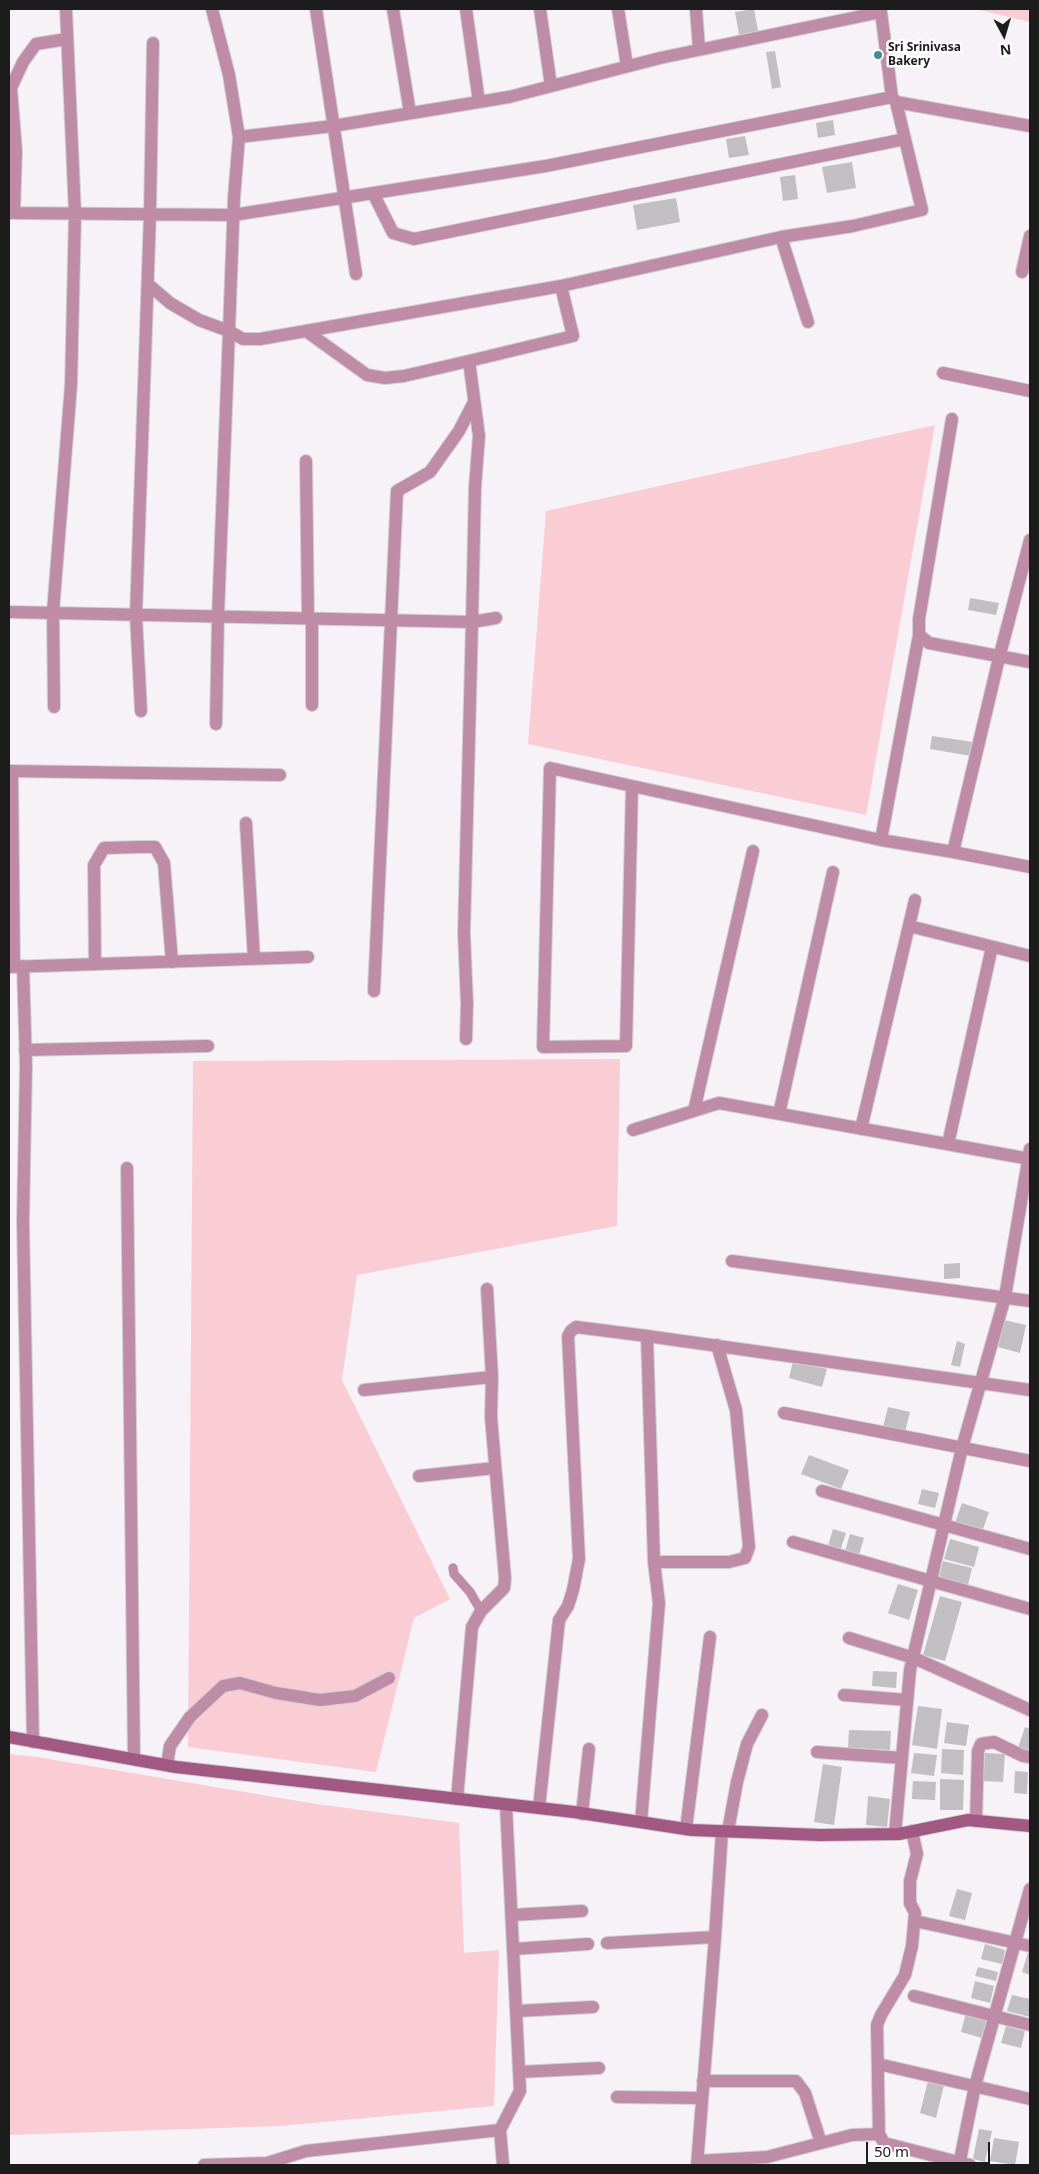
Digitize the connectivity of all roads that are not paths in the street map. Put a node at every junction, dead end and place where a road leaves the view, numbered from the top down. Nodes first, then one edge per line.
1 (66, 9) edge
2 (212, 9) edge
3 (316, 9) edge
4 (394, 9) edge
5 (466, 9) edge
6 (540, 9) edge
7 (618, 9) edge
8 (696, 9) edge
9 (67, 39) junction
10 (153, 43) dead end
11 (699, 49) junction
12 (628, 66) junction
13 (551, 86) junction
14 (894, 99) junction
15 (479, 102) junction
16 (410, 113) junction
17 (333, 126) junction
18 (1030, 126) edge
19 (239, 138) junction
20 (905, 138) junction
21 (374, 195) junction
22 (346, 198) junction
23 (11, 213) edge
24 (75, 214) junction
25 (150, 214) junction
26 (234, 216) junction
27 (1030, 236) edge
28 (781, 237) junction
29 (1022, 272) dead end
30 (356, 274) dead end
31 (148, 284) junction
32 (561, 286) junction
33 (808, 322) dead end
34 (229, 331) junction
35 (306, 332) junction
36 (469, 361) junction
37 (943, 373) dead end
38 (1030, 391) edge
39 (474, 402) junction
40 (952, 419) dead end
41 (306, 461) dead end
42 (1030, 540) edge
43 (9, 612) edge
44 (53, 612) junction
45 (136, 615) junction
46 (218, 616) junction
47 (496, 618) dead end
48 (310, 619) junction
49 (391, 620) junction
50 (472, 622) junction
51 (919, 635) junction
52 (999, 658) junction
53 (1030, 662) edge
54 (312, 705) dead end
55 (54, 707) dead end
56 (141, 711) dead end
57 (216, 724) dead end
58 (10, 771) edge
59 (280, 775) dead end
60 (632, 786) junction
61 (246, 823) dead end
62 (880, 840) junction
63 (753, 851) dead end
64 (953, 852) junction
65 (1030, 867) edge
66 (833, 872) dead end
67 (915, 900) dead end
68 (909, 926) junction
69 (992, 947) junction
70 (1030, 956) edge
71 (308, 957) dead end
72 (254, 959) junction
73 (172, 962) junction
74 (95, 964) junction
75 (15, 966) edge
76 (374, 991) dead end
77 (466, 1039) dead end
78 (208, 1046) dead end
79 (26, 1050) junction
80 (694, 1111) junction
81 (778, 1114) junction
82 (861, 1129) junction
83 (633, 1130) dead end
84 (948, 1144) junction
85 (1030, 1156) edge
86 (127, 1168) dead end
87 (732, 1261) dead end
88 (486, 1289) dead end
89 (1005, 1297) junction
90 (1030, 1301) edge
91 (647, 1336) junction
92 (717, 1345) junction
93 (492, 1377) junction
94 (979, 1382) junction
95 (364, 1390) dead end
96 (1030, 1390) edge
97 (784, 1413) dead end
98 (962, 1448) junction
99 (1030, 1461) edge
100 (495, 1468) junction
101 (419, 1476) dead end
102 (822, 1491) dead end
103 (944, 1524) junction
104 (793, 1542) dead end
105 (1030, 1549) edge
106 (654, 1562) junction
107 (453, 1568) dead end
108 (930, 1582) junction
109 (1030, 1609) edge
110 (481, 1611) junction
111 (710, 1637) dead end
112 (849, 1638) dead end
113 (914, 1658) junction
114 (389, 1678) dead end
115 (844, 1695) dead end
116 (907, 1700) junction
117 (1030, 1710) edge
118 (762, 1715) dead end
119 (9, 1737) edge
120 (33, 1742) junction
121 (589, 1749) dead end
122 (817, 1752) dead end
123 (1030, 1757) edge
124 (902, 1758) junction
125 (134, 1760) junction
126 (167, 1765) junction
127 (457, 1799) junction
128 (506, 1805) junction
129 (539, 1808) junction
130 (582, 1814) junction
131 (976, 1820) junction
132 (640, 1822) junction
133 (1030, 1826) edge
134 (686, 1829) junction
135 (725, 1831) junction
136 (912, 1831) junction
137 (896, 1834) junction
138 (1030, 1889) edge
139 (582, 1911) dead end
140 (512, 1915) junction
141 (915, 1922) junction
142 (714, 1937) junction
143 (1015, 1942) junction
144 (606, 1943) dead end
145 (588, 1944) dead end
146 (1030, 1946) edge
147 (514, 1949) junction
148 (914, 1996) dead end
149 (593, 2007) dead end
150 (517, 2011) junction
151 (995, 2016) junction
152 (1030, 2025) edge
153 (878, 2064) junction
154 (599, 2068) dead end
155 (520, 2072) junction
156 (703, 2082) junction
157 (975, 2086) junction
158 (617, 2097) dead end
159 (701, 2098) junction
160 (1030, 2098) edge
161 (500, 2130) junction
162 (879, 2134) junction
163 (821, 2143) junction
164 (273, 2163) edge
165 (698, 2163) edge
166 (204, 2165) edge
167 (503, 2165) edge
168 (963, 2165) edge

1 - 9 street
2 - 19 street
3 - 17 street
4 - 16 street
5 - 15 street
6 - 13 street
7 - 12 street
8 - 11 street
9 - 23 street
9 - 24 street
10 - 25 street
11 - 12 street
11 - 14 street
12 - 13 street
13 - 15 street
14 - 18 street
14 - 20 street
14 - 21 street
15 - 16 street
16 - 17 street
17 - 19 street
17 - 22 street
19 - 26 street
20 - 21 street
20 - 28 street
21 - 22 street
22 - 26 street
22 - 30 street
23 - 24 street
24 - 25 street
24 - 44 street
25 - 26 street
25 - 31 street
26 - 34 street
27 - 29 street
28 - 32 street
28 - 33 street
31 - 34 street
31 - 45 street
32 - 35 street
32 - 36 street
34 - 35 street
34 - 46 street
35 - 36 street
36 - 39 street
37 - 38 street
39 - 49 street
39 - 50 street
40 - 51 street
41 - 48 street
42 - 52 street
43 - 44 street
44 - 45 street
44 - 55 street
45 - 46 street
45 - 56 street
46 - 48 street
46 - 57 street
47 - 50 street
48 - 49 street
48 - 54 street
49 - 50 street
49 - 76 street
50 - 77 street
51 - 52 street
51 - 62 street
52 - 53 street
52 - 64 street
58 - 59 street
58 - 75 street
60 - 60 street
60 - 62 street
61 - 72 street
62 - 64 street
63 - 80 street
64 - 65 street
66 - 81 street
67 - 68 street
68 - 69 street
68 - 82 street
69 - 70 street
69 - 84 street
71 - 72 street
72 - 73 street
73 - 74 street
73 - 74 street
74 - 75 street
75 - 79 street
78 - 79 street
79 - 120 street
80 - 81 street
80 - 83 street
81 - 82 street
82 - 84 street
84 - 85 street
85 - 89 street
86 - 125 street
87 - 89 street
88 - 93 street
89 - 90 street
89 - 94 street
91 - 92 street
91 - 106 street
91 - 129 street
92 - 94 street
92 - 106 street
93 - 95 street
93 - 100 street
94 - 96 street
94 - 98 street
97 - 98 street
98 - 99 street
98 - 103 street
100 - 101 street
100 - 110 street
102 - 103 street
103 - 105 street
103 - 108 street
104 - 108 street
106 - 132 street
107 - 110 lane
108 - 109 street
108 - 113 street
110 - 127 street
111 - 134 street
112 - 113 street
113 - 116 street
113 - 117 street
114 - 126 street
115 - 116 street
116 - 124 street
118 - 135 street
119 - 120 street
120 - 125 street
121 - 130 street
122 - 124 street
123 - 131 street
124 - 137 street
125 - 126 street
126 - 127 street
127 - 128 street
128 - 129 street
128 - 140 street
129 - 130 street
130 - 132 street
131 - 133 street
131 - 136 street
132 - 134 street
134 - 135 street
135 - 137 street
135 - 142 street
136 - 137 street
136 - 141 street
138 - 143 street
139 - 140 street
140 - 147 street
141 - 143 street
141 - 153 street
142 - 144 street
142 - 156 street
143 - 146 street
143 - 151 street
145 - 147 street
147 - 150 street
148 - 151 street
149 - 150 street
150 - 155 street
151 - 152 street
151 - 157 street
153 - 157 street
153 - 162 street
154 - 155 street
155 - 161 street
156 - 159 street
156 - 163 street
157 - 160 street
157 - 168 street
158 - 159 street
159 - 165 street
161 - 164 street
161 - 167 street
162 - 163 street
162 - 168 street
163 - 165 street
164 - 166 street

